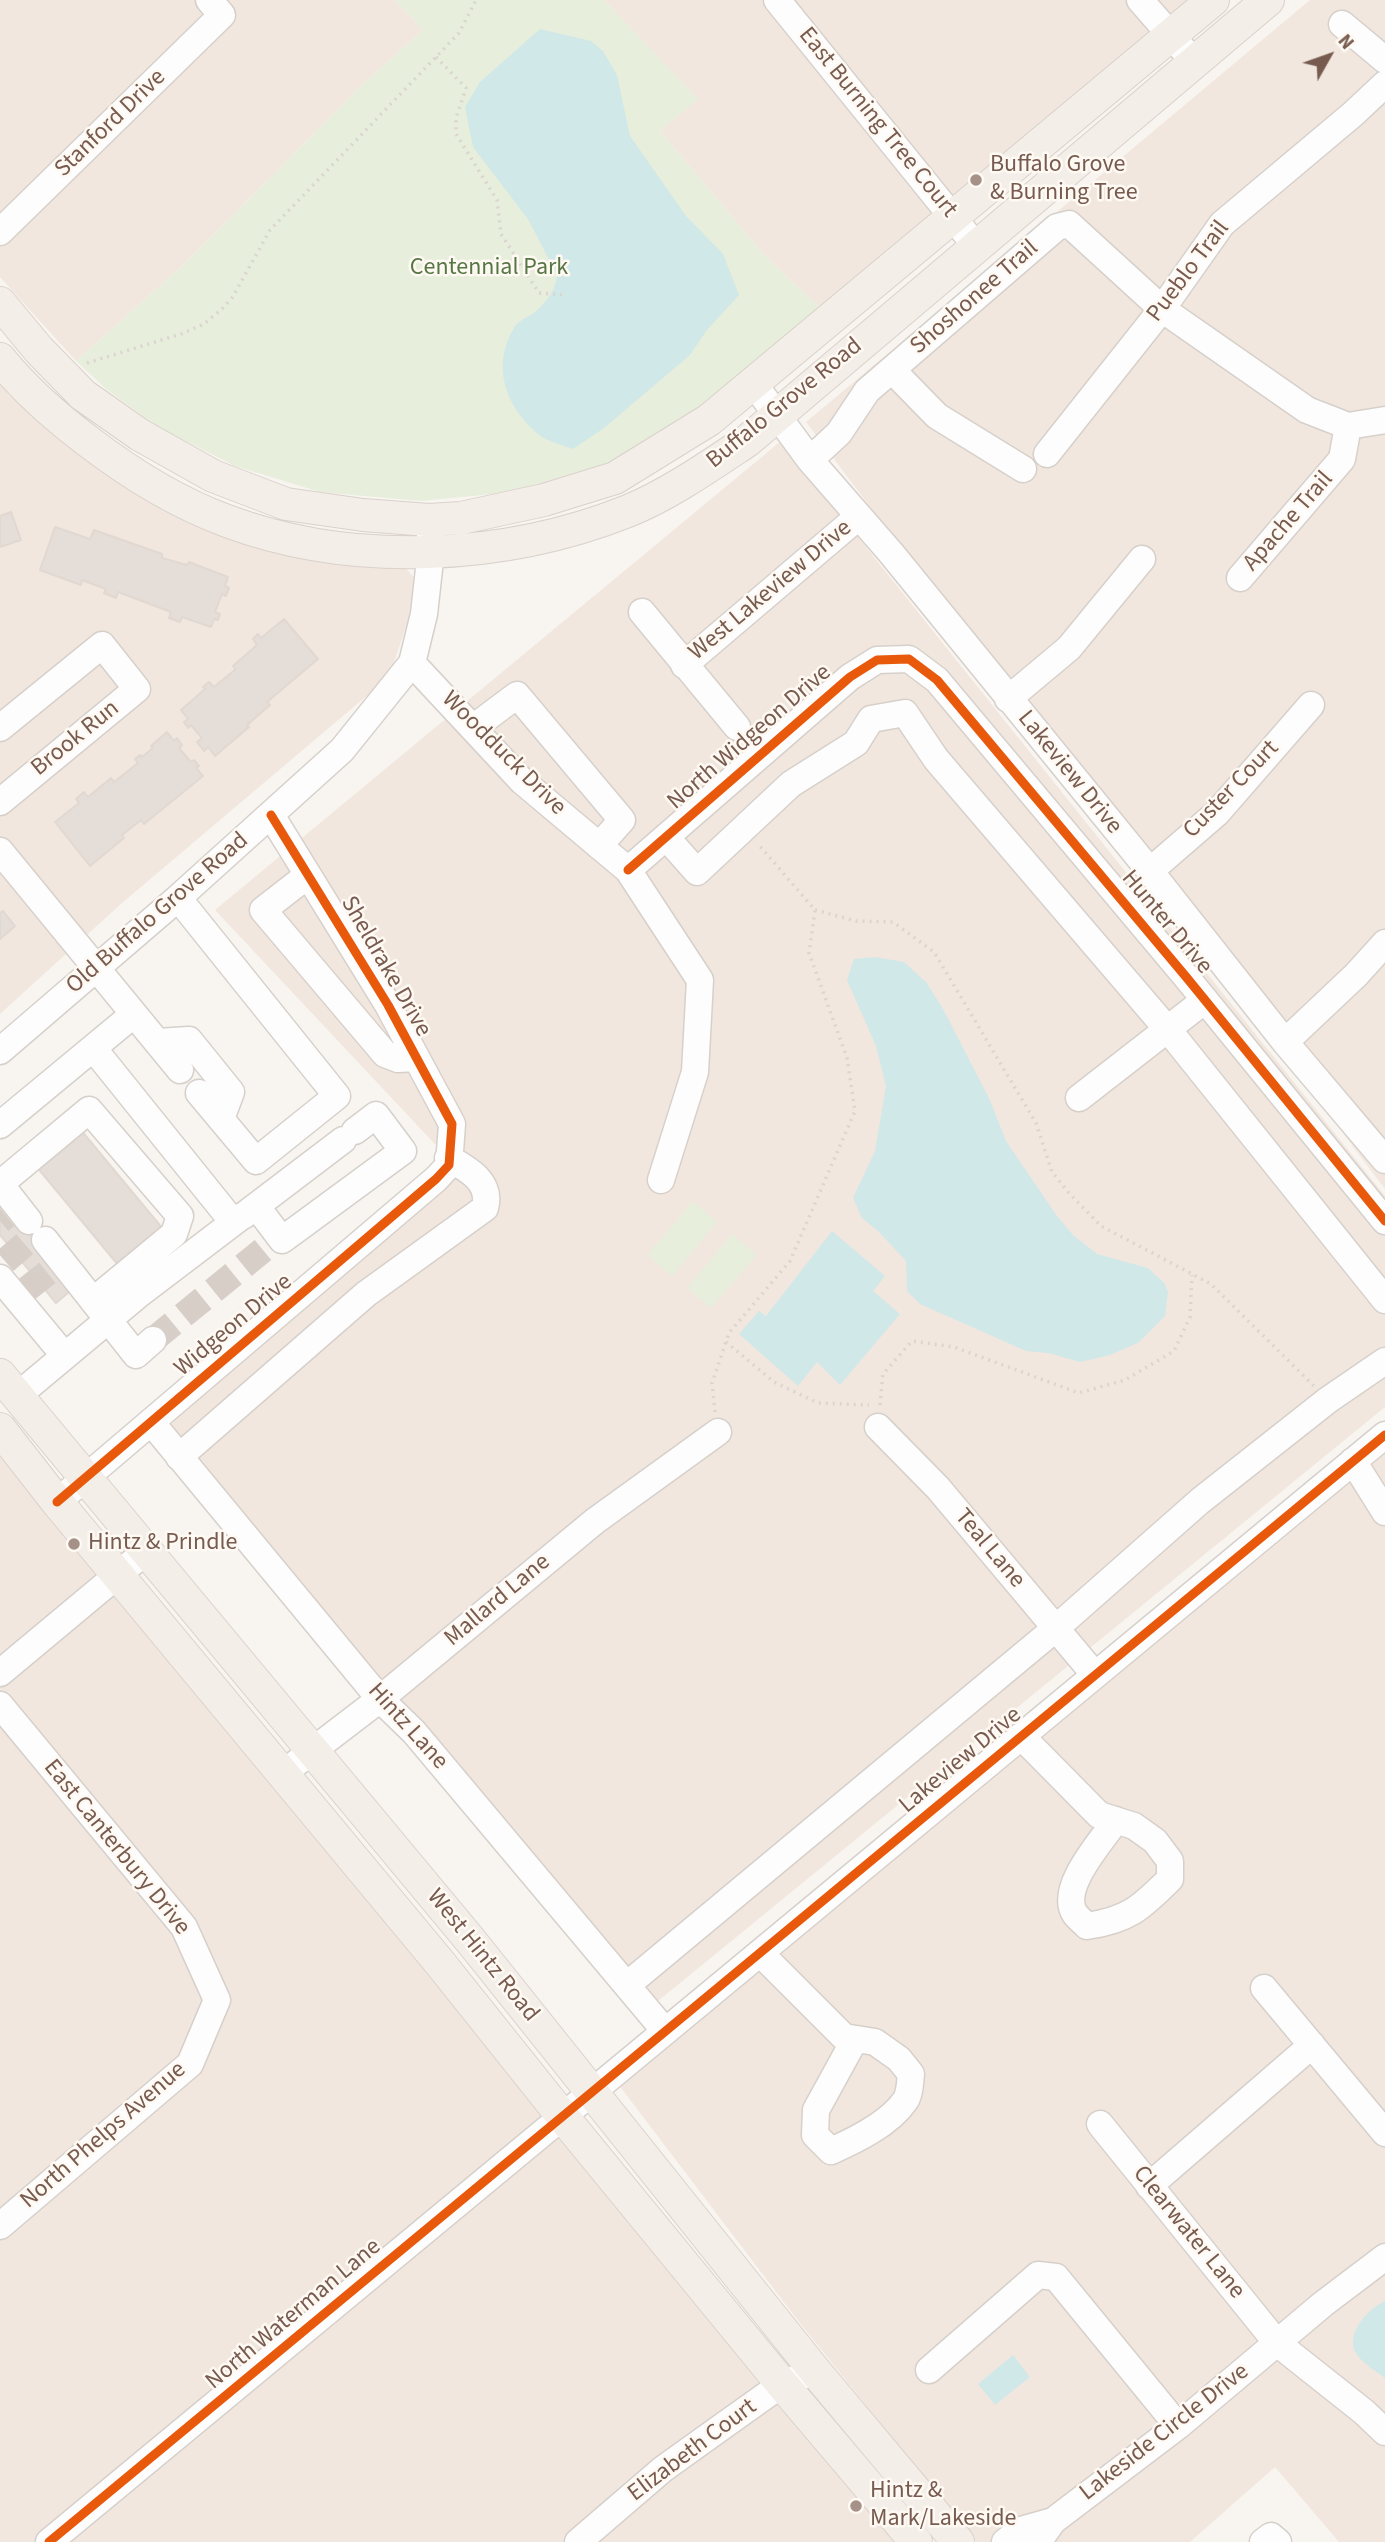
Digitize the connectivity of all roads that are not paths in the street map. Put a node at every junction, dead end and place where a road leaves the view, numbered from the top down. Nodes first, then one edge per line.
1 (777, 0) edge
2 (1140, 0) edge
3 (1213, 0) edge
4 (1268, 0) edge
5 (215, 8) edge
6 (1342, 24) dead end
7 (1171, 36) junction
8 (1385, 60) edge
9 (1195, 63) junction
10 (1385, 84) edge
11 (953, 217) junction
12 (0, 232) edge
13 (976, 246) junction
14 (0, 303) edge
15 (1163, 309) junction
16 (0, 359) edge
17 (892, 370) junction
18 (754, 384) junction
19 (777, 415) junction
20 (1385, 420) edge
21 (1349, 426) junction
22 (1047, 454) dead end
23 (810, 460) junction
24 (1023, 469) dead end
25 (858, 517) junction
26 (429, 520) junction
27 (431, 551) junction
28 (1142, 559) dead end
29 (1241, 578) dead end
30 (642, 612) dead end
31 (909, 659) joint
32 (412, 663) junction
33 (684, 665) junction
34 (839, 687) junction
35 (1008, 699) junction
36 (1311, 705) dead end
37 (871, 719) junction
38 (737, 727) dead end
39 (0, 728) edge
40 (473, 728) junction
41 (0, 802) edge
42 (271, 815) junction
43 (666, 837) junction
44 (599, 846) junction
45 (0, 851) edge
46 (628, 870) junction
47 (1150, 871) junction
48 (308, 874) junction
49 (178, 898) junction
50 (1385, 943) edge
51 (97, 968) junction
52 (1205, 1000) junction
53 (134, 1014) junction
54 (1168, 1029) junction
55 (157, 1042) junction
56 (1285, 1042) junction
57 (93, 1048) junction
58 (0, 1051) edge
59 (416, 1058) junction
60 (180, 1070) dead end
61 (199, 1093) dead end
62 (1079, 1098) dead end
63 (220, 1119) junction
64 (0, 1125) edge
65 (1385, 1160) edge
66 (442, 1169) junction
67 (660, 1180) dead end
68 (0, 1184) edge
69 (244, 1215) junction
70 (1385, 1221) edge
71 (10, 1278) edge
72 (1385, 1300) edge
73 (100, 1310) junction
74 (153, 1340) tunnel mouth
75 (64, 1355) junction
76 (1385, 1361) edge
77 (8, 1385) edge
78 (879, 1416) road end
79 (151, 1422) junction
80 (0, 1429) edge
81 (718, 1432) road end
82 (1385, 1435) edge
83 (179, 1457) junction
84 (1353, 1461) junction
85 (84, 1478) junction
86 (57, 1502) junction
87 (1385, 1512) edge
88 (145, 1552) junction
89 (118, 1574) junction
90 (1056, 1628) junction
91 (0, 1673) edge
92 (1096, 1675) junction
93 (380, 1699) junction
94 (0, 1704) edge
95 (1021, 1736) junction
96 (313, 1752) junction
97 (282, 1774) junction
98 (1116, 1821) dead end
99 (760, 1953) junction
100 (627, 1985) junction
101 (1264, 1989) dead end
102 (217, 2000) joint
103 (666, 2031) junction
104 (855, 2039) dead end
105 (1312, 2045) junction
106 (591, 2093) junction
107 (562, 2117) junction
108 (1100, 2124) dead end
109 (1385, 2133) edge
110 (1149, 2186) junction
111 (5, 2212) edge
112 (1385, 2257) edge
113 (1277, 2343) junction
114 (929, 2370) dead end
115 (815, 2371) junction
116 (782, 2384) junction
117 (1178, 2426) junction
118 (1385, 2432) edge
119 (1045, 2532) edge
120 (904, 2538) edge
121 (49, 2542) edge
122 (578, 2542) edge
123 (958, 2542) edge
124 (1005, 2542) edge
125 (1263, 2542) edge
126 (1278, 2542) edge

1 - 11 street, East Burning Tree Court
2 - 7 street
3 - 7 main road, Buffalo Grove Road
4 - 9 main road, Buffalo Grove Road
5 - 12 street, Stanford Drive
6 - 8 street
7 - 9 street
7 - 11 main road, Buffalo Grove Road
9 - 13 main road, Buffalo Grove Road
10 - 15 street, Pueblo Trail
11 - 13 street, East Burning Tree Court
11 - 18 main road, Buffalo Grove Road
13 - 19 main road, Buffalo Grove Road
14 - 26 main road, Buffalo Grove Road
15 - 17 street, Shoshonee Trail
15 - 21 street
15 - 22 street, Pueblo Trail
16 - 27 main road, Buffalo Grove Road
17 - 23 street, Shoshonee Trail
17 - 24 street, Shoshonee Trail
18 - 19 street, Lakeview Drive
18 - 26 main road, Buffalo Grove Road
19 - 23 street, Lakeview Drive
19 - 27 main road, Buffalo Grove Road
20 - 21 street
21 - 29 street, Apache Trail
23 - 25 street, Lakeview Drive
25 - 33 street, West Lakeview Drive
25 - 35 street, Lakeview Drive
26 - 27 street, Old Buffalo Grove Road
27 - 32 street, Old Buffalo Grove Road
28 - 35 street
30 - 33 street, West Lakeview Drive
31 - 34 street, North Widgeon Drive
31 - 52 street, Hunter Drive
32 - 40 street, Woodduck Drive
32 - 42 street, Old Buffalo Grove Road
33 - 38 street, West Lakeview Drive
34 - 37 street
34 - 43 street, North Widgeon Drive
35 - 47 street, Lakeview Drive
36 - 47 street, Custer Court
37 - 43 street
37 - 54 street
39 - 41 street, Brook Run
40 - 44 street, Woodduck Drive
40 - 44 street
42 - 48 street, Sheldrake Drive
42 - 49 street, Old Buffalo Grove Road
43 - 46 street, North Widgeon Drive
44 - 46 street, Woodduck Drive
45 - 51 street
46 - 67 street, Woodduck Drive
47 - 56 street, Lakeview Drive
48 - 59 street, Sheldrake Drive
48 - 59 street
49 - 51 street, Old Buffalo Grove Road
49 - 63 street
50 - 56 street
51 - 53 street
51 - 58 street, Old Buffalo Grove Road
52 - 54 street
52 - 70 street, Hunter Drive
53 - 55 street
53 - 57 street
54 - 62 street
54 - 72 street
55 - 60 street
55 - 63 street
56 - 65 street, Lakeview Drive
57 - 64 street
57 - 69 street
59 - 66 street, Sheldrake Drive
61 - 63 street
66 - 79 street, Widgeon Drive
66 - 83 street
68 - 73 street
68 - 73 street
69 - 69 street
69 - 73 street
71 - 75 street
73 - 74 street
73 - 75 street
75 - 77 street
76 - 90 street
77 - 85 main road, West Hintz Road
78 - 90 street, Teal Lane
79 - 83 street, Hintz Lane
79 - 85 street, Widgeon Drive
80 - 86 main road, West Hintz Road
81 - 93 street, Mallard Lane
82 - 84 street, Lakeview Drive
83 - 93 street, Hintz Lane
84 - 87 street
84 - 92 street, Lakeview Drive
85 - 86 street, Widgeon Drive
85 - 88 main road, West Hintz Road
86 - 89 main road, West Hintz Road
88 - 89 street
88 - 96 main road, West Hintz Road
89 - 91 street
89 - 97 main road, West Hintz Road
90 - 92 street, Teal Lane
90 - 100 street
92 - 95 street, Lakeview Drive
93 - 96 street, Mallard Lane
93 - 100 street, Hintz Lane
94 - 102 street, East Canterbury Drive
95 - 98 street
95 - 99 street, Lakeview Drive
96 - 97 street, Mallard Lane
96 - 106 main road, West Hintz Road
97 - 107 main road, West Hintz Road
99 - 103 street, Lakeview Drive
99 - 104 street
100 - 103 street, Hintz Lane
101 - 105 street
102 - 111 street, North Phelps Avenue
103 - 106 street, Lakeview Drive
105 - 109 street
105 - 110 street
106 - 107 street, Lakeview Drive
106 - 115 main road, West Hintz Road
107 - 116 main road, West Hintz Road
107 - 121 street, North Waterman Lane
108 - 110 street, Clearwater Lane
110 - 113 street, Clearwater Lane
112 - 113 street, Lakeside Circle Drive
113 - 117 street, Lakeside Circle Drive
113 - 118 street
114 - 117 street
115 - 116 street, Elizabeth Court
115 - 123 main road, West Hintz Road
116 - 120 main road, West Hintz Road
116 - 122 street, Elizabeth Court
117 - 119 street, Lakeside Circle Drive
119 - 124 street, Lakeside Circle Drive
125 - 126 street

